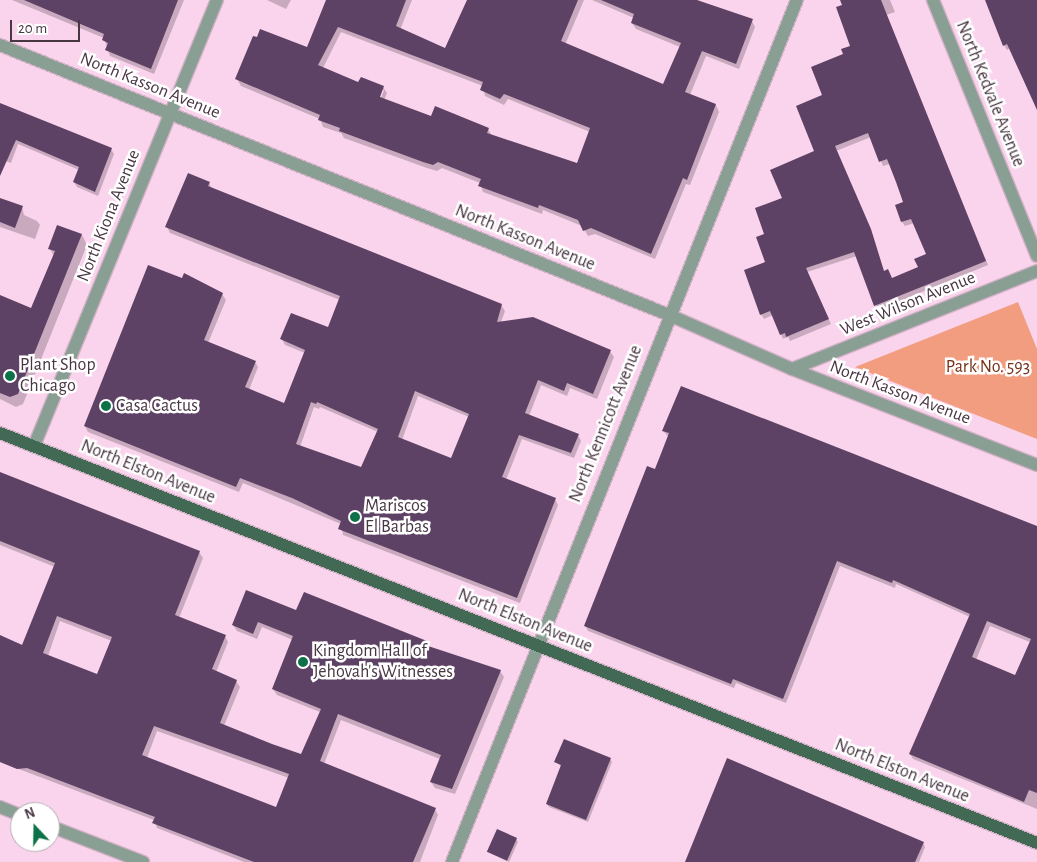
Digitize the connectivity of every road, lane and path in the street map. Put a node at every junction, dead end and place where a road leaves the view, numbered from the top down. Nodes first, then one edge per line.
1 (217, 0) edge
2 (796, 0) edge
3 (933, 0) edge
4 (0, 45) edge
5 (170, 113) junction
6 (1037, 256) edge
7 (1037, 271) edge
8 (668, 315) junction
9 (792, 369) junction
10 (0, 433) edge
11 (34, 446) junction
12 (1037, 466) edge
13 (538, 645) junction
14 (60, 830) edge
15 (1037, 843) edge
16 (143, 862) edge
17 (452, 862) edge

1 - 5 street, North Kiona Avenue
2 - 8 street, North Kennicott Avenue
3 - 6 street, North Kedvale Avenue
4 - 5 street, North Kasson Avenue
5 - 8 street, North Kasson Avenue
5 - 11 street, North Kiona Avenue
7 - 9 street, West Wilson Avenue
8 - 9 street, North Kasson Avenue
8 - 13 street, North Kennicott Avenue
9 - 12 street, North Kasson Avenue
10 - 11 main road, North Elston Avenue
11 - 13 main road, North Elston Avenue
13 - 15 main road, North Elston Avenue
13 - 17 street, North Kennicott Avenue
14 - 16 street

